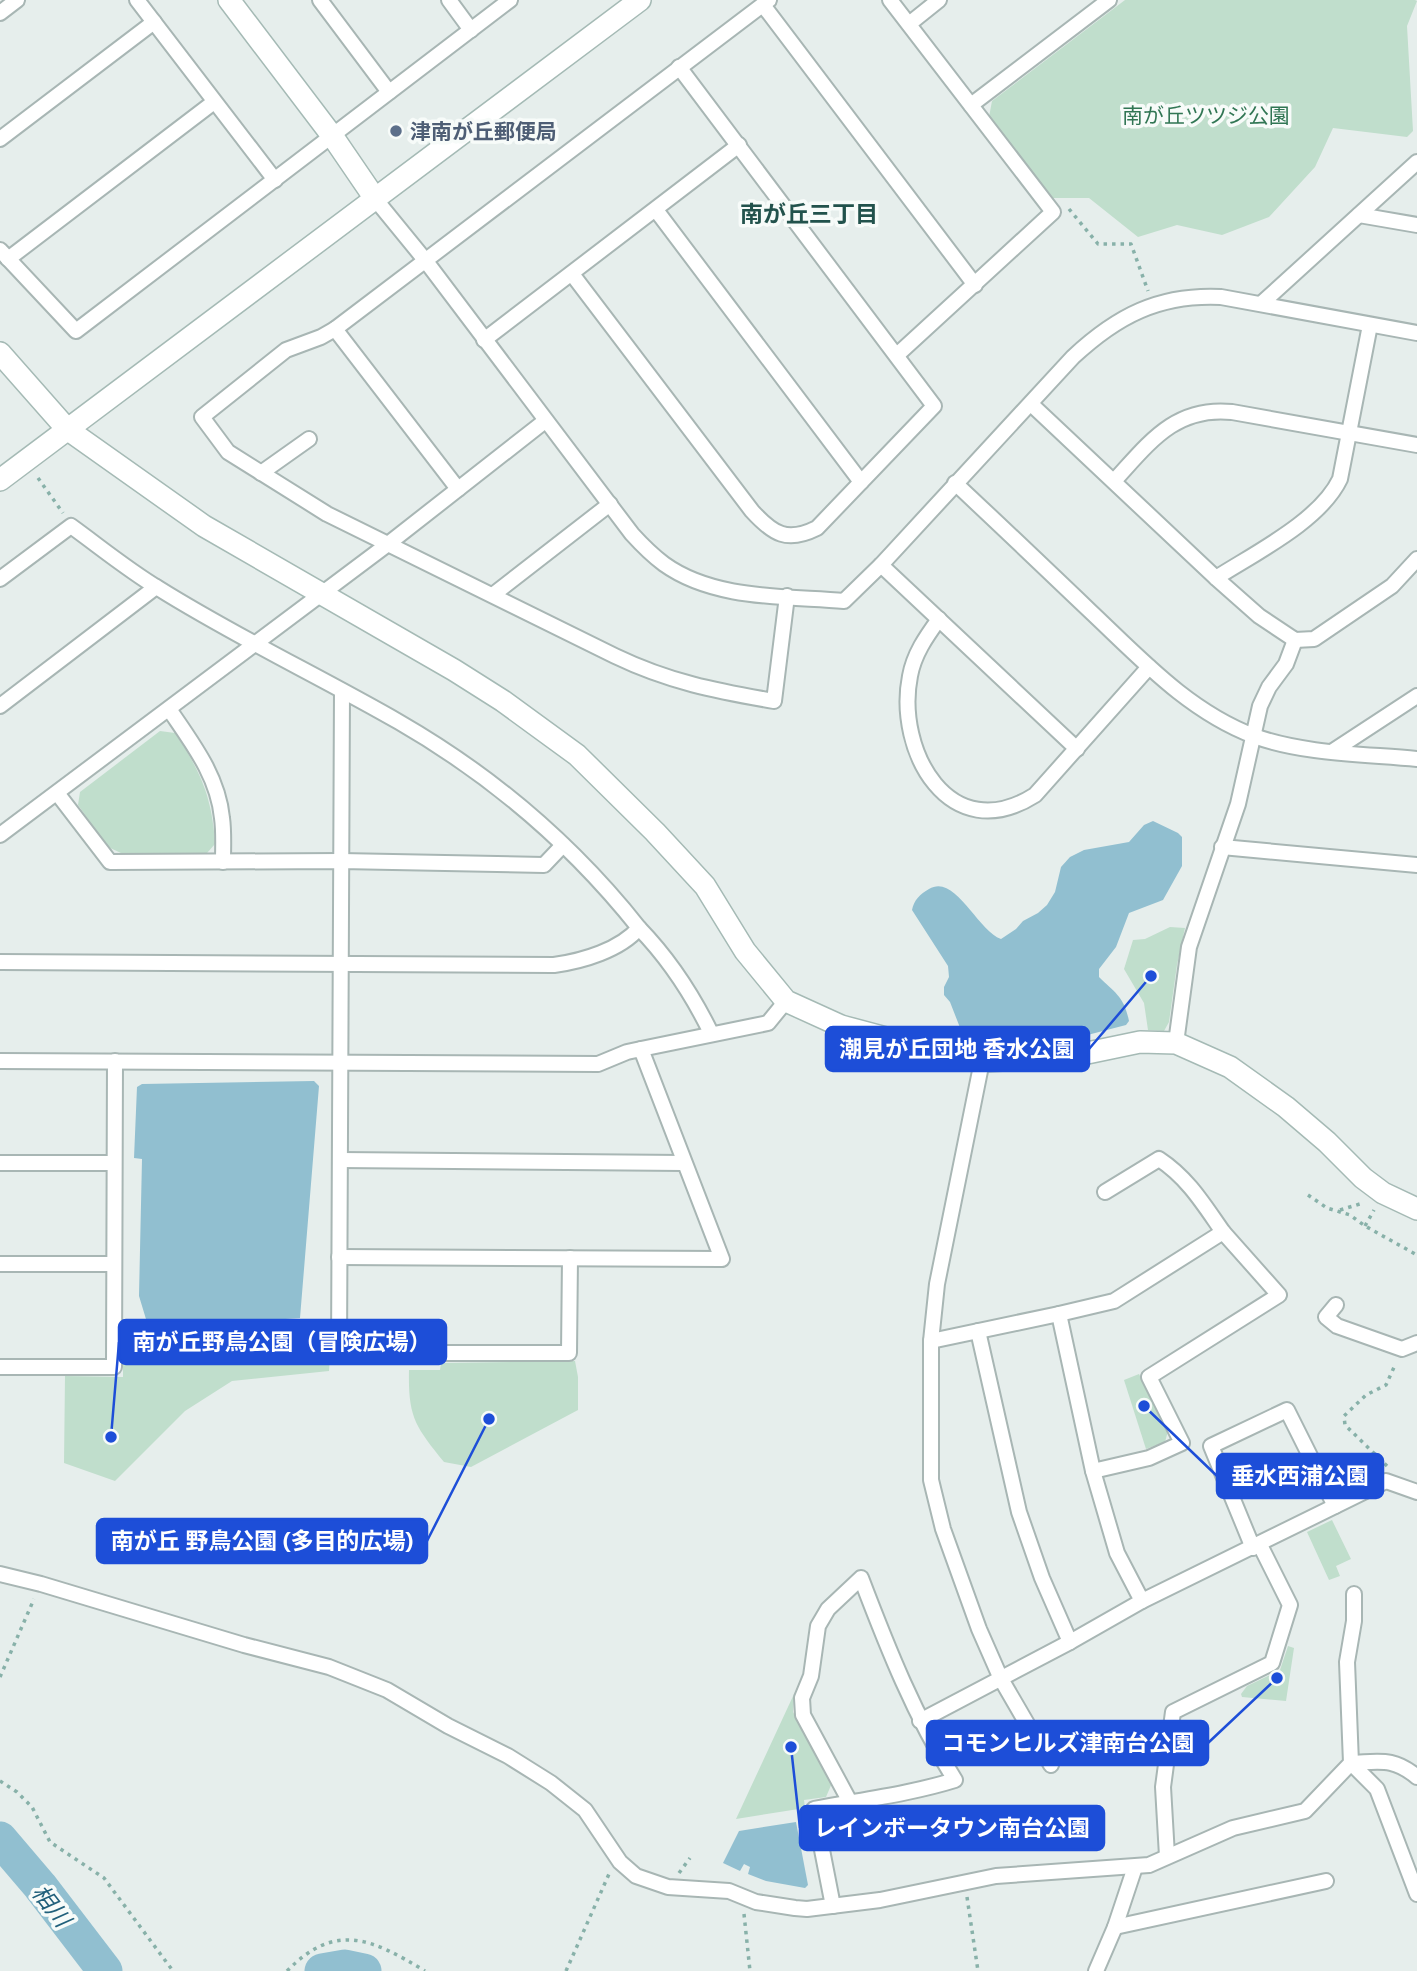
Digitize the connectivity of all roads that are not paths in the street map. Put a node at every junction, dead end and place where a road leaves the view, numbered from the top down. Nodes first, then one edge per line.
1 (137, 0) edge
2 (229, 0) edge
3 (320, 0) edge
4 (449, 0) edge
5 (510, 0) edge
6 (640, 0) edge
7 (890, 0) edge
8 (939, 0) edge
9 (1109, 0) edge
10 (15, 1) edge
11 (766, 2) edge
12 (0, 13) edge
13 (154, 22) junction
14 (909, 24) junction
15 (471, 30) junction
16 (679, 67) junction
17 (389, 92) junction
18 (214, 102) junction
19 (971, 105) junction
20 (333, 137) junction
21 (0, 139) edge
22 (739, 145) junction
23 (1417, 162) edge
24 (275, 180) junction
25 (376, 200) junction
26 (656, 210) junction
27 (1359, 215) junction
28 (1417, 225) edge
29 (4, 254) edge
30 (425, 260) junction
31 (572, 274) junction
32 (975, 285) junction
33 (1262, 303) junction
34 (1370, 325) junction
35 (335, 329) junction
36 (1417, 333) edge
37 (485, 340) junction
38 (0, 353) edge
39 (897, 355) junction
40 (1031, 404) junction
41 (545, 421) junction
42 (67, 429) junction
43 (1349, 432) junction
44 (309, 439) dead end
45 (1417, 445) edge
46 (261, 472) junction
47 (0, 480) edge
48 (1114, 481) junction
49 (861, 482) junction
50 (955, 483) junction
51 (458, 489) junction
52 (610, 504) junction
53 (388, 544) junction
54 (1417, 558) edge
55 (881, 565) junction
56 (1216, 578) junction
57 (0, 579) edge
58 (156, 587) junction
59 (320, 594) junction
60 (494, 594) junction
61 (787, 596) junction
62 (939, 619) junction
63 (1294, 640) junction
64 (253, 644) junction
65 (1149, 667) junction
66 (342, 691) junction
67 (1417, 696) edge
68 (0, 706) edge
69 (169, 709) junction
70 (1255, 736) junction
71 (1077, 749) junction
72 (1333, 751) junction
73 (1417, 759) edge
74 (57, 793) junction
75 (0, 835) edge
76 (563, 845) junction
77 (1223, 847) junction
78 (223, 862) junction
79 (341, 862) junction
80 (1417, 865) edge
81 (639, 928) junction
82 (0, 962) edge
83 (342, 963) junction
84 (786, 1002) junction
85 (711, 1033) junction
86 (1176, 1043) junction
87 (641, 1049) junction
88 (115, 1061) junction
89 (982, 1061) junction
90 (0, 1062) edge
91 (341, 1062) junction
92 (340, 1160) junction
93 (0, 1163) edge
94 (114, 1163) junction
95 (684, 1163) junction
96 (1105, 1192) dead end
97 (1417, 1209) edge
98 (1223, 1232) junction
99 (339, 1257) junction
100 (570, 1258) junction
101 (0, 1264) edge
102 (114, 1264) junction
103 (1336, 1305) dead end
104 (1059, 1314) junction
105 (978, 1331) junction
106 (931, 1341) junction
107 (1417, 1343) edge
108 (0, 1367) edge
109 (1093, 1471) junction
110 (1417, 1492) edge
111 (1335, 1506) junction
112 (1256, 1546) junction
113 (0, 1574) edge
114 (1354, 1594) dead end
115 (1142, 1601) junction
116 (1070, 1642) junction
117 (1001, 1679) junction
118 (920, 1721) junction
119 (1351, 1763) junction
120 (1051, 1765) dead end
121 (1417, 1777) edge
122 (850, 1802) junction
123 (1167, 1856) junction
124 (1135, 1867) junction
125 (1326, 1881) dead end
126 (1417, 1894) edge
127 (833, 1906) junction
128 (1115, 1927) junction
129 (1096, 1971) edge

1 - 13 street
2 - 20 street
3 - 17 street
4 - 15 street
5 - 15 street
6 - 25 street
7 - 14 street
8 - 14 street
9 - 19 street
10 - 12 street
11 - 16 street
11 - 32 street
13 - 18 street
13 - 21 street
14 - 19 street
15 - 17 street
16 - 22 street
16 - 30 street
17 - 20 street
18 - 24 street
18 - 29 street
19 - 32 street
20 - 24 street
20 - 25 street
22 - 26 street
22 - 39 street
23 - 27 street
24 - 29 street
25 - 30 street
25 - 42 street
26 - 31 street
26 - 49 street
27 - 28 street
27 - 33 street
30 - 35 street
30 - 37 street
31 - 37 street
31 - 49 street
32 - 39 street
33 - 34 street
33 - 40 street
34 - 36 street
34 - 43 street
35 - 46 street
35 - 51 street
37 - 41 street
38 - 42 street
39 - 49 street
40 - 48 street
40 - 50 street
41 - 51 street
41 - 52 street
42 - 47 street
42 - 59 street
43 - 45 street
43 - 48 street
43 - 56 street
44 - 46 street
46 - 53 street
48 - 56 street
50 - 55 street
50 - 65 street
51 - 53 street
52 - 60 street
52 - 61 street
53 - 59 street
53 - 60 street
54 - 63 street
55 - 61 street
55 - 62 street
56 - 63 street
57 - 58 street
58 - 64 street
58 - 68 street
59 - 64 street
59 - 84 street
60 - 61 street
62 - 71 street
62 - 71 street
63 - 70 street
64 - 66 street
64 - 69 street
65 - 70 street
65 - 71 street
66 - 76 street
66 - 79 street
67 - 72 street
69 - 74 street
69 - 78 street
70 - 72 street
70 - 77 street
72 - 73 street
74 - 75 street
74 - 78 street
76 - 79 street
76 - 81 street
77 - 80 street
77 - 86 street
78 - 79 street
79 - 83 street
81 - 83 street
81 - 85 street
82 - 83 street
83 - 91 street
84 - 85 street
84 - 89 street
85 - 87 street
86 - 89 street
86 - 97 street
87 - 91 street
87 - 95 street
88 - 90 street
88 - 91 street
88 - 94 street
89 - 106 street
91 - 92 street
92 - 95 street
92 - 99 street
93 - 94 street
94 - 102 street
95 - 100 street
96 - 98 street
98 - 104 street
98 - 109 street
99 - 100 street
99 - 100 street
101 - 102 street
102 - 108 street
103 - 107 street
104 - 105 street
104 - 109 street
105 - 106 street
105 - 116 street
106 - 117 street
109 - 115 street
110 - 111 street
111 - 112 street
111 - 112 street
112 - 115 street
112 - 123 street
113 - 127 street
114 - 119 street
115 - 116 street
116 - 117 street
117 - 118 street
117 - 120 street
118 - 122 street
118 - 122 street
119 - 121 street
119 - 123 street
119 - 126 street
122 - 127 street
123 - 124 street
124 - 127 street
124 - 128 street
125 - 128 street
128 - 129 street

